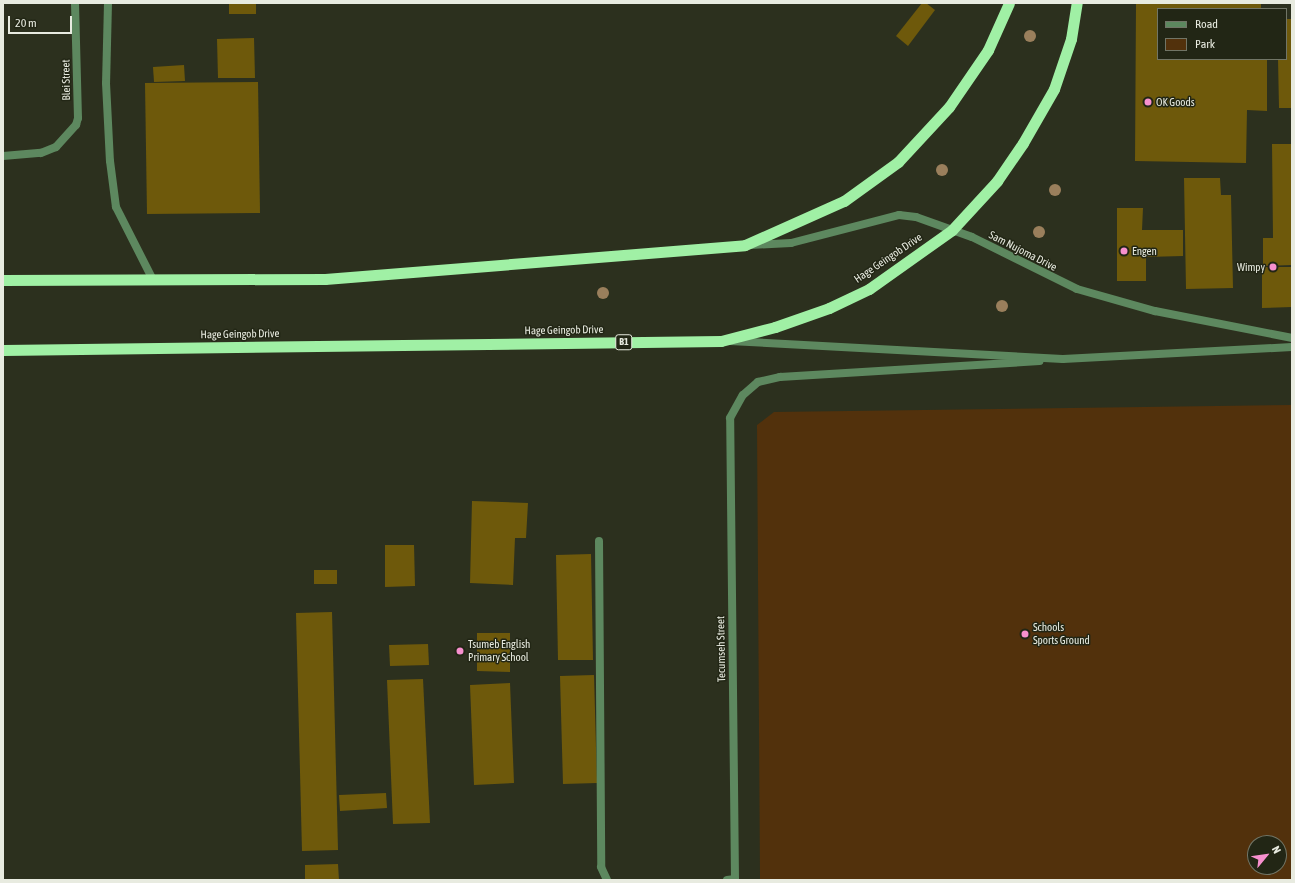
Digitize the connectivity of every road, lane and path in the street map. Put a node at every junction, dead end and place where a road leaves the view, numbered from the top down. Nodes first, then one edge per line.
1 (75, 3) edge
2 (108, 3) edge
3 (1009, 3) edge
4 (1077, 3) edge
5 (3, 156) edge
6 (952, 230) junction
7 (745, 245) junction
8 (3, 280) edge
9 (153, 280) junction
10 (1292, 338) edge
11 (721, 341) junction
12 (1292, 347) edge
13 (3, 350) edge
14 (1063, 359) junction
15 (599, 541) dead end
16 (607, 880) edge
17 (732, 880) edge

1 - 5 street, Blei Street
2 - 9 street
3 - 7 highway
4 - 6 highway, Hage Geingob Drive / B1
6 - 7 street, Sam Nujoma Drive
6 - 10 street, Sam Nujoma Drive
6 - 11 highway, Hage Geingob Drive / B1
7 - 9 highway
8 - 9 highway
11 - 13 highway, Hage Geingob Drive / B1
11 - 14 street
12 - 14 street
14 - 17 street, Tecumseh Street
15 - 16 street

